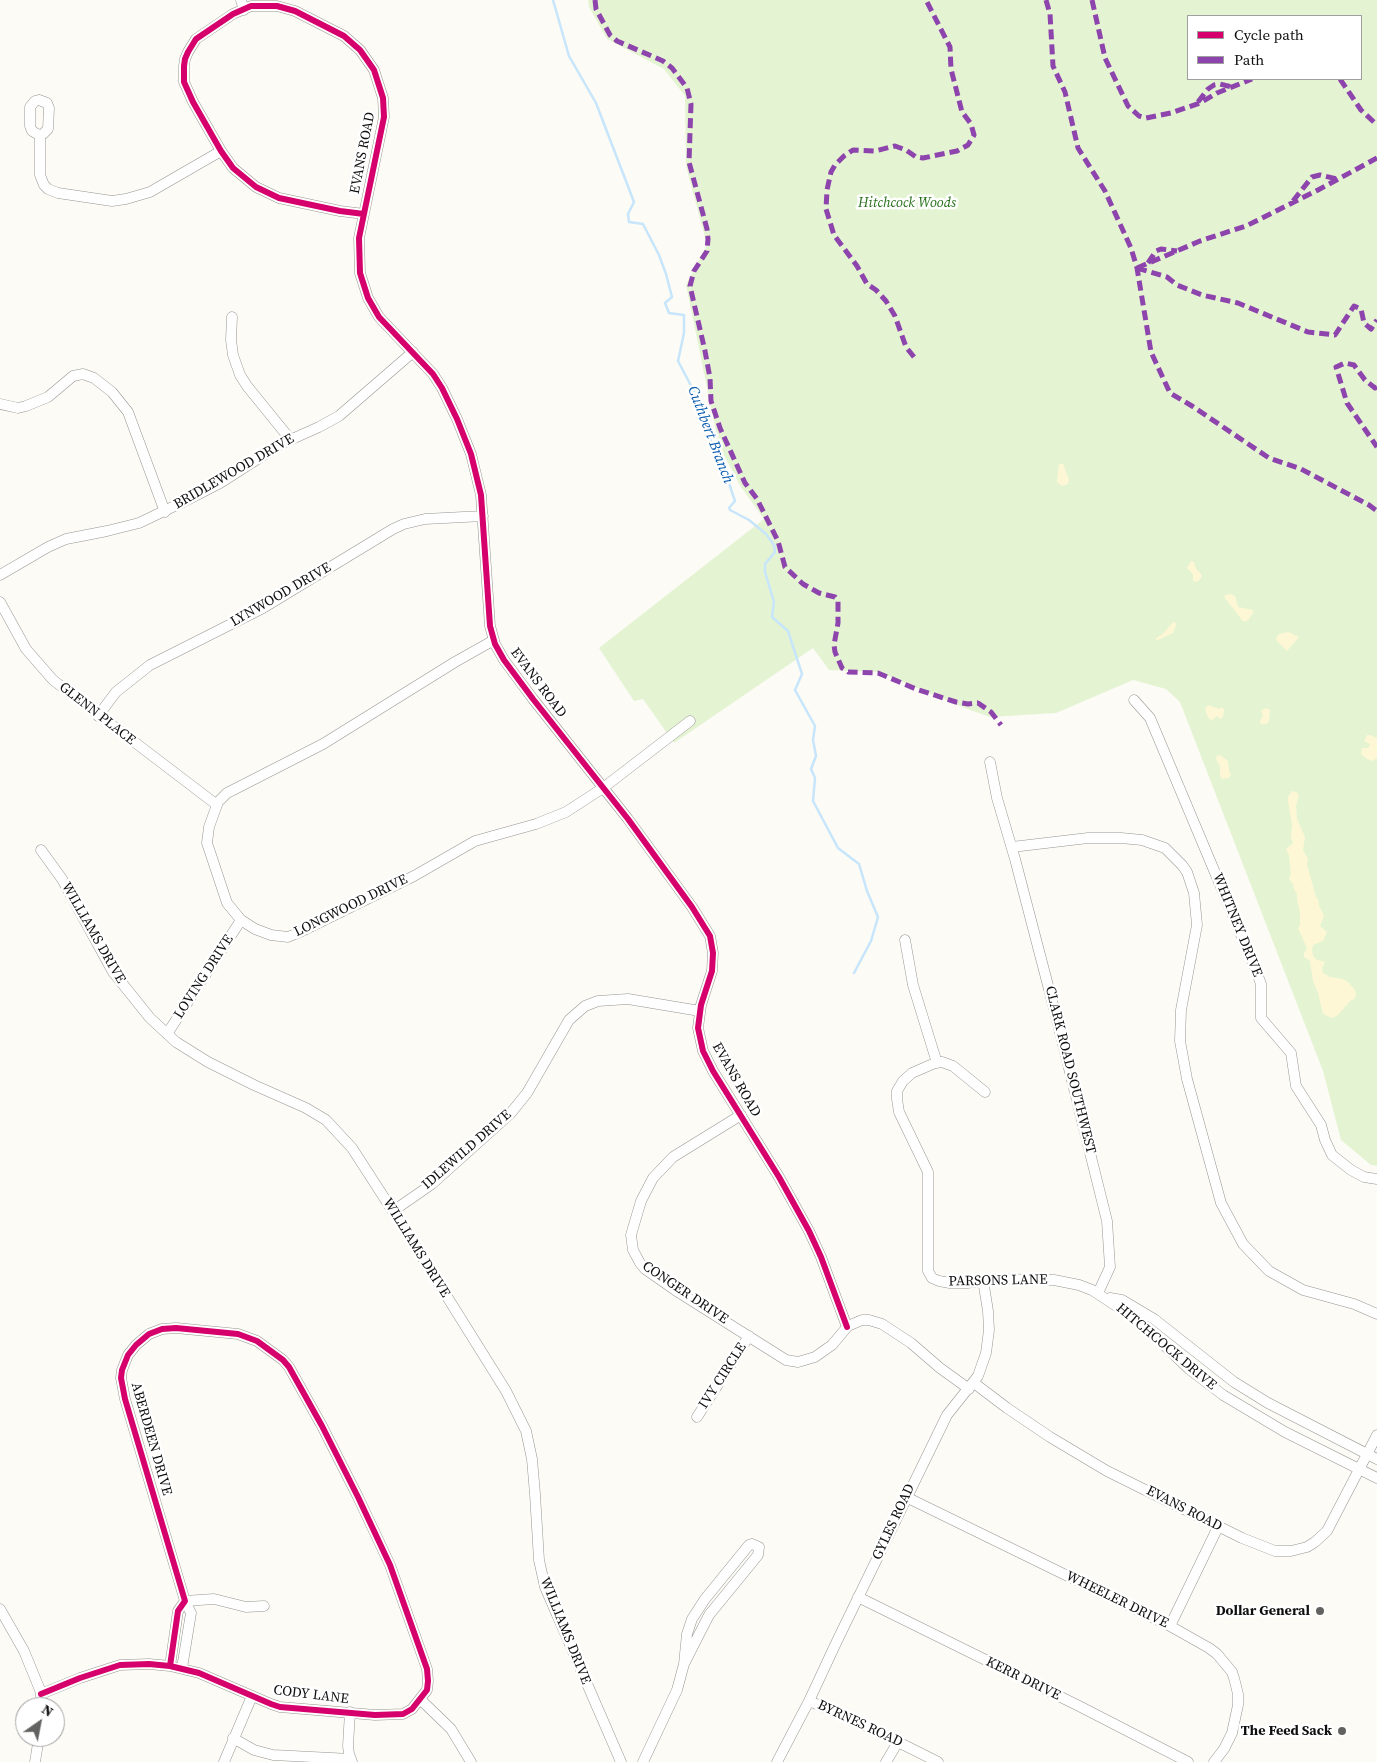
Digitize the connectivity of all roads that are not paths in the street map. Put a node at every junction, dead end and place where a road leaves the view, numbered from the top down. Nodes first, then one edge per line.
1 (243, 5) edge
2 (40, 135) dead end
3 (221, 151) junction
4 (364, 214) junction
5 (232, 317) dead end
6 (413, 352) junction
7 (0, 404) edge
8 (290, 439) junction
9 (165, 512) junction
10 (483, 516) junction
11 (0, 576) edge
12 (0, 602) edge
13 (494, 640) junction
14 (1134, 700) dead end
15 (98, 716) junction
16 (690, 721) dead end
17 (990, 762) dead end
18 (603, 788) junction
19 (217, 805) junction
20 (1012, 848) junction
21 (41, 850) dead end
22 (241, 920) junction
23 (905, 940) dead end
24 (700, 1012) junction
25 (167, 1034) junction
26 (937, 1063) junction
27 (986, 1092) dead end
28 (741, 1115) junction
29 (1377, 1178) edge
30 (393, 1211) junction
31 (983, 1280) junction
32 (1101, 1295) junction
33 (1377, 1314) edge
34 (847, 1327) junction
35 (748, 1336) junction
36 (971, 1386) junction
37 (697, 1417) dead end
38 (1377, 1435) edge
39 (1367, 1454) junction
40 (1377, 1459) edge
41 (1359, 1469) junction
42 (1377, 1478) edge
43 (906, 1497) junction
44 (1218, 1527) junction
45 (858, 1597) junction
46 (185, 1601) junction
47 (264, 1606) dead end
48 (0, 1609) edge
49 (1170, 1626) junction
50 (684, 1664) junction
51 (170, 1666) junction
52 (182, 1668) junction
53 (40, 1694) junction
54 (252, 1696) junction
55 (41, 1697) edge
56 (421, 1700) junction
57 (809, 1700) junction
58 (350, 1712) junction
59 (233, 1738) junction
60 (898, 1742) junction
61 (37, 1747) edge
62 (351, 1760) edge
63 (35, 1762) edge
64 (224, 1762) edge
65 (471, 1762) edge
66 (621, 1762) edge
67 (643, 1762) edge
68 (777, 1762) edge
69 (886, 1762) edge
70 (938, 1762) edge
71 (1188, 1762) edge
72 (1214, 1762) edge

1 - 3 street, EVANS ROAD
1 - 4 street, EVANS ROAD
2 - 3 street
3 - 4 street, EVANS ROAD
4 - 6 street, EVANS ROAD
5 - 8 street
6 - 8 street, BRIDLEWOOD DRIVE
6 - 10 street, EVANS ROAD
7 - 9 street
8 - 9 street, BRIDLEWOOD DRIVE
9 - 11 street, BRIDLEWOOD DRIVE
10 - 13 street, EVANS ROAD
10 - 15 street, LYNWOOD DRIVE
12 - 15 street, GLENN PLACE
13 - 18 street, EVANS ROAD
13 - 19 street, LONGWOOD DRIVE
14 - 29 street, WHITNEY DRIVE
15 - 19 street, GLENN PLACE
16 - 18 street, LONGWOOD DRIVE
17 - 20 street, CLARK ROAD SOUTHWEST
18 - 22 street, LONGWOOD DRIVE
18 - 24 street, EVANS ROAD
19 - 22 street, LONGWOOD DRIVE
20 - 32 street, CLARK ROAD SOUTHWEST
20 - 33 street
21 - 25 street, WILLIAMS DRIVE
22 - 25 street, LOVING DRIVE
23 - 26 street
24 - 28 street, EVANS ROAD
24 - 30 street, IDLEWILD DRIVE
25 - 30 street, WILLIAMS DRIVE
26 - 27 street
26 - 31 street, PARSONS LANE
28 - 34 street, EVANS ROAD
28 - 35 street, CONGER DRIVE
30 - 66 street, WILLIAMS DRIVE
31 - 32 street, PARSONS LANE
31 - 36 street, GYLES ROAD
32 - 39 street, HITCHCOCK DRIVE
32 - 41 street, HITCHCOCK DRIVE
34 - 35 street, CONGER DRIVE
34 - 36 street, EVANS ROAD
35 - 37 street, IVY CIRCLE
36 - 43 street, GYLES ROAD
36 - 44 street, EVANS ROAD
38 - 39 street, EVANS ROAD
39 - 40 street, HITCHCOCK DRIVE
39 - 41 street, EVANS ROAD
41 - 42 street, HITCHCOCK DRIVE
41 - 44 street, EVANS ROAD
43 - 45 street, GYLES ROAD
43 - 49 street, WHEELER DRIVE
44 - 49 street
45 - 57 street, GYLES ROAD
45 - 71 street, KERR DRIVE
46 - 47 street
46 - 51 street
46 - 52 street, ABERDEEN DRIVE
46 - 56 street, ABERDEEN DRIVE
48 - 53 street
49 - 72 street, WHEELER DRIVE
50 - 50 street
50 - 67 street
51 - 52 street, CODY LANE
51 - 53 street
52 - 54 street, CODY LANE
53 - 55 street
54 - 58 street, CODY LANE
54 - 59 street
56 - 58 street, CODY LANE
56 - 65 street
57 - 60 street, BYRNES ROAD
57 - 68 street, GYLES ROAD
58 - 62 street
59 - 62 street
59 - 64 street
60 - 69 street
60 - 70 street, BYRNES ROAD
61 - 63 street

